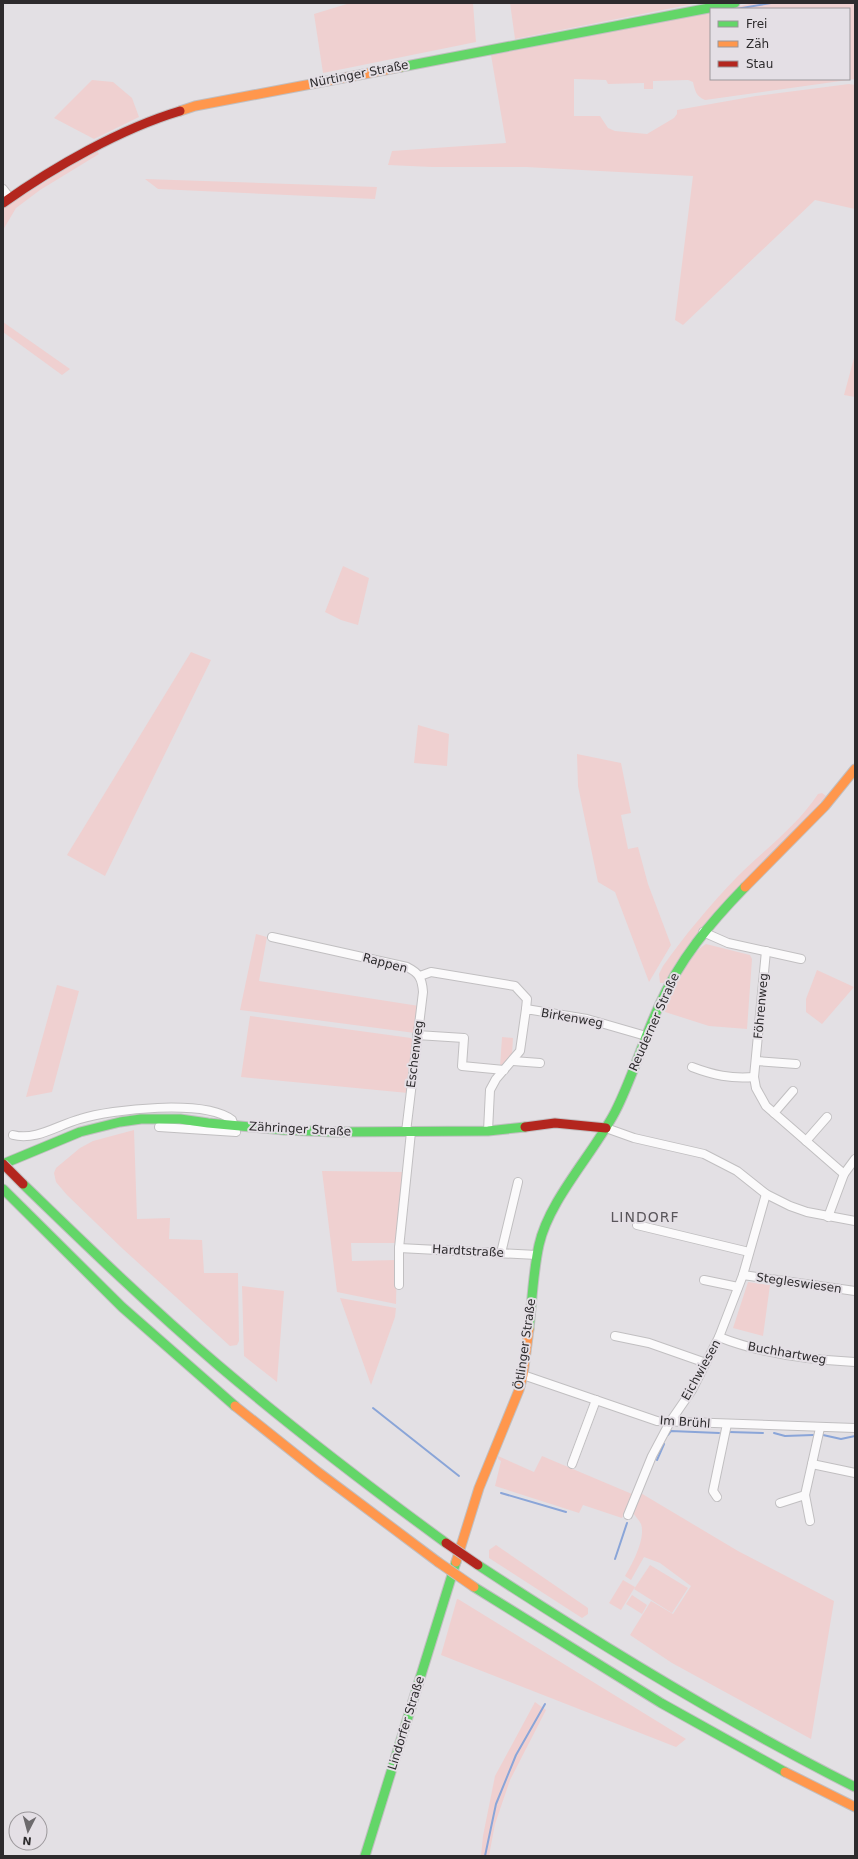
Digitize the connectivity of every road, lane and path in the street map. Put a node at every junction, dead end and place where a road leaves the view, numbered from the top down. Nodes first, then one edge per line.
1 (735, 3) edge
2 (3, 189) edge
3 (7, 201) edge
4 (855, 769) edge
5 (703, 932) junction
6 (272, 937) dead end
7 (766, 951) junction
8 (801, 959) dead end
9 (420, 976) junction
10 (526, 1009) junction
11 (417, 1035) junction
12 (646, 1036) junction
13 (756, 1060) junction
14 (513, 1061) junction
15 (540, 1063) dead end
16 (796, 1064) dead end
17 (692, 1067) dead end
18 (504, 1070) junction
19 (754, 1077) junction
20 (793, 1091) dead end
21 (774, 1113) junction
22 (827, 1117) dead end
23 (234, 1125) junction
24 (159, 1127) dead end
25 (606, 1128) junction
26 (488, 1131) junction
27 (408, 1132) junction
28 (13, 1135) dead end
29 (806, 1141) junction
30 (855, 1160) edge
31 (3, 1164) edge
32 (844, 1174) junction
33 (518, 1182) dead end
34 (4, 1191) edge
35 (766, 1194) junction
36 (828, 1216) junction
37 (855, 1221) edge
38 (637, 1225) dead end
39 (399, 1248) junction
40 (749, 1252) junction
41 (501, 1253) junction
42 (537, 1255) junction
43 (743, 1275) junction
44 (704, 1280) dead end
45 (399, 1285) dead end
46 (738, 1287) junction
47 (855, 1291) edge
48 (615, 1336) dead end
49 (719, 1337) junction
50 (855, 1362) edge
51 (706, 1363) junction
52 (523, 1375) junction
53 (596, 1400) junction
54 (670, 1422) junction
55 (727, 1424) junction
56 (820, 1428) junction
57 (855, 1428) edge
58 (572, 1464) dead end
59 (812, 1464) junction
60 (855, 1474) edge
61 (805, 1495) junction
62 (717, 1497) dead end
63 (780, 1503) dead end
64 (628, 1515) dead end
65 (810, 1521) dead end
66 (447, 1589) joint
67 (855, 1788) edge
68 (855, 1807) edge
69 (365, 1856) edge

1 - 3 main road, Nürtinger Straße
2 - 3 street
4 - 5 main road, Reuderner Straße
5 - 7 street
5 - 12 main road, Reuderner Straße
6 - 9 street, Rappen
7 - 8 street
7 - 13 street, Föhrenweg
9 - 10 street, Rappen
9 - 11 street, Eschenweg
10 - 12 street, Birkenweg
10 - 14 street, Birkenweg
11 - 18 street
11 - 27 street, Eschenweg
12 - 25 main road, Reuderner Straße
13 - 16 street
13 - 19 street, Föhrenweg
14 - 15 street
14 - 18 street, Birkenweg
17 - 19 street
18 - 26 street, Birkenweg
19 - 21 street, Föhrenweg
20 - 21 street
21 - 29 street, Föhrenweg
22 - 29 street
23 - 24 street
23 - 27 main road, Zähringer Straße
23 - 28 street
23 - 31 main road, Zähringer Straße
25 - 26 main road, Zähringer Straße
25 - 35 street
25 - 42 main road, Ötlinger Straße
26 - 27 main road, Zähringer Straße
27 - 39 street
29 - 32 street, Föhrenweg
30 - 32 street
31 - 67 main road, bridge
32 - 36 street
33 - 41 street
34 - 68 main road, bridge
35 - 36 street
35 - 40 street, Eichwiesen
36 - 37 street
38 - 40 street
39 - 41 street, Hardtstraße
39 - 45 street
40 - 43 street, Eichwiesen
41 - 42 street, Hardtstraße
42 - 52 main road, Ötlinger Straße
43 - 46 street, Eichwiesen
43 - 47 street, Stegleswiesen
44 - 46 street
46 - 49 street, Eichwiesen
48 - 51 street
49 - 50 street, Buchhartweg
49 - 51 street, Eichwiesen
51 - 54 street, Eichwiesen
52 - 53 street, Im Brühl
52 - 66 main road, Ötlinger Straße
53 - 54 street, Im Brühl
53 - 58 street
54 - 55 street, Im Brühl
54 - 64 street, Eichwiesen
55 - 56 street, Im Brühl
55 - 62 street
56 - 57 street, Im Brühl
56 - 59 street
59 - 60 street
59 - 61 street
61 - 63 street
61 - 65 street
66 - 69 main road, Lindorfer Straße

